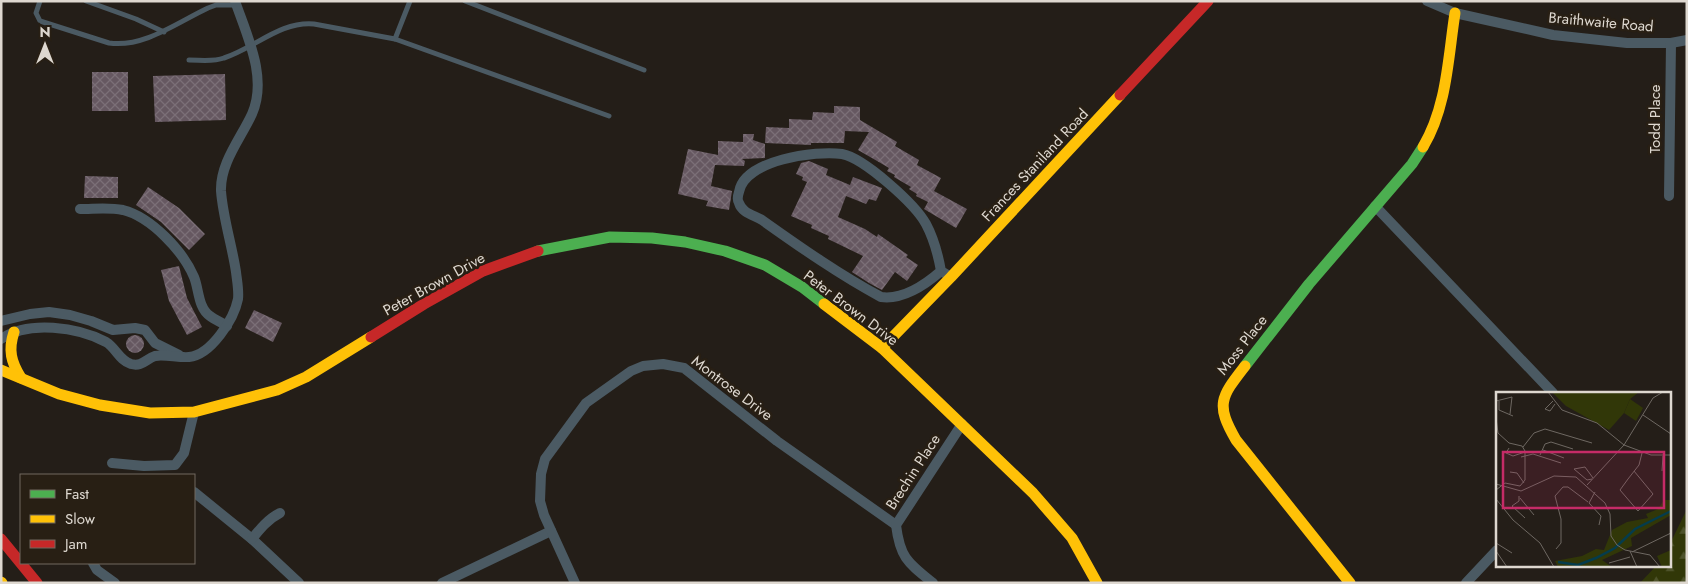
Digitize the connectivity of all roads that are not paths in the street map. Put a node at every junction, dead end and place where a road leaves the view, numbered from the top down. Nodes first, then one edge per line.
1 (40, 1) edge
2 (86, 1) edge
3 (410, 1) edge
4 (465, 1) edge
5 (1208, 1) edge
6 (1427, 1) edge
7 (236, 3) edge
8 (1455, 13) junction
9 (164, 32) junction
10 (395, 39) junction
11 (1687, 40) edge
12 (1670, 43) junction
13 (250, 47) junction
14 (189, 60) dead end
15 (644, 70) dead end
16 (608, 116) dead end
17 (1669, 196) dead end
18 (1375, 206) junction
19 (80, 209) dead end
20 (946, 274) junction
21 (1, 321) edge
22 (227, 326) junction
23 (14, 332) junction
24 (1, 339) edge
25 (882, 348) junction
26 (182, 357) junction
27 (1, 370) edge
28 (21, 378) junction
29 (1552, 392) edge
30 (194, 412) junction
31 (962, 424) junction
32 (112, 463) dead end
33 (176, 470) edge
34 (195, 493) edge
35 (280, 513) dead end
36 (896, 525) junction
37 (551, 531) junction
38 (1, 539) edge
39 (252, 539) junction
40 (1496, 551) edge
41 (20, 562) edge
42 (21, 564) edge
43 (94, 564) edge
44 (37, 583) edge
45 (114, 583) edge
46 (300, 583) edge
47 (442, 583) edge
48 (575, 583) edge
49 (933, 583) edge
50 (1098, 583) edge
51 (1350, 583) edge
52 (1466, 583) edge

1 - 9 lane
2 - 9 lane
3 - 10 lane
4 - 15 lane
5 - 20 main road, Frances Staniland Road
6 - 8 street, Braithwaite Road
7 - 9 lane
7 - 13 street
8 - 12 street, Braithwaite Road
8 - 18 main road, Moss Place
10 - 13 lane
10 - 16 lane
11 - 12 street, Braithwaite Road
12 - 17 street, Todd Place
13 - 14 lane
13 - 22 street
18 - 29 street
18 - 51 main road, Moss Place
19 - 22 street
20 - 20 street
20 - 25 main road, Frances Staniland Road
21 - 26 street
22 - 26 street
23 - 24 street
23 - 26 street
23 - 28 main road
25 - 30 main road, Peter Brown Drive
25 - 31 main road, Peter Brown Drive
27 - 28 main road, Peter Brown Drive
28 - 30 main road, Peter Brown Drive
30 - 33 street
31 - 36 street, Brechin Place
31 - 50 main road, Peter Brown Drive
32 - 33 street
34 - 39 street
35 - 39 street
36 - 37 street, Montrose Drive
36 - 49 street, Brechin Place
37 - 47 street
37 - 48 street, Montrose Drive
38 - 41 main road
39 - 46 street
40 - 52 street
42 - 44 main road
43 - 45 street

